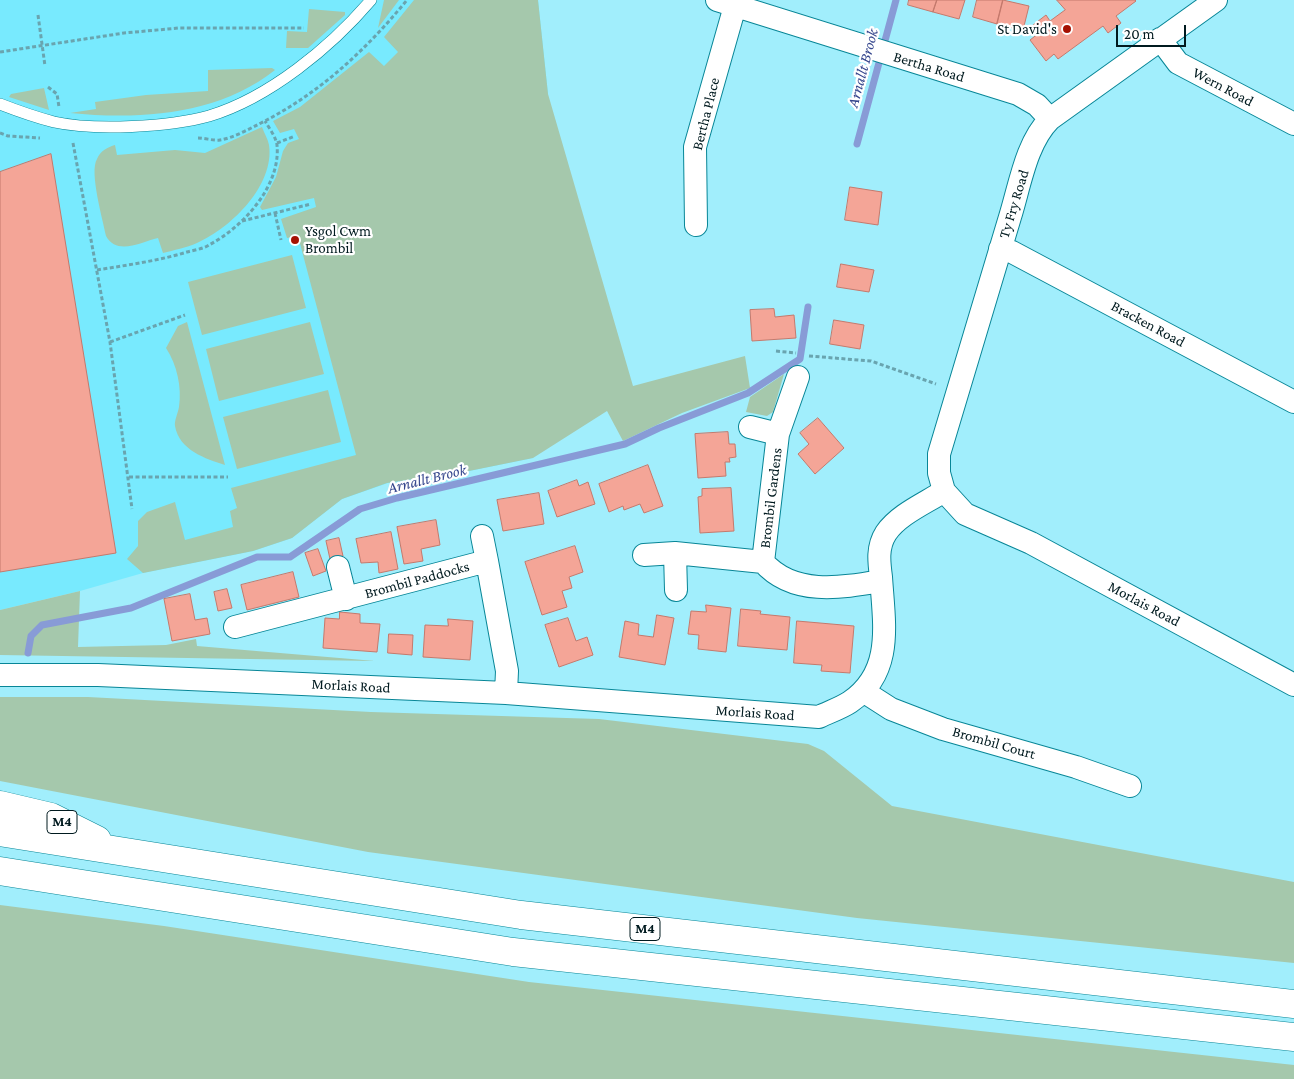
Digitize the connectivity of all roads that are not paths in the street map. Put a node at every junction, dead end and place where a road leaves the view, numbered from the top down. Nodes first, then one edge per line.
1 (371, 0) edge
2 (1216, 0) edge
3 (726, 3) edge
4 (1160, 40) junction
5 (0, 104) edge
6 (1050, 119) junction
7 (1294, 124) edge
8 (696, 225) dead end
9 (1000, 249) junction
10 (798, 377) dead end
11 (1294, 402) edge
12 (750, 427) dead end
13 (778, 434) junction
14 (944, 491) junction
15 (482, 536) dead end
16 (675, 553) junction
17 (644, 555) dead end
18 (487, 561) junction
19 (763, 562) junction
20 (338, 567) dead end
21 (881, 582) junction
22 (676, 590) dead end
23 (346, 600) junction
24 (235, 627) dead end
25 (0, 675) edge
26 (1294, 685) edge
27 (864, 691) junction
28 (506, 693) junction
29 (1130, 786) dead end
30 (0, 805) edge
31 (0, 832) edge
32 (120, 852) junction
33 (0, 872) edge
34 (1294, 1004) edge
35 (1294, 1037) edge

1 - 5 lane
2 - 4 street, Ty Fry Road
3 - 6 street, Bertha Road
3 - 8 street, Bertha Place
4 - 6 street, Ty Fry Road
4 - 7 street, Wern Road
6 - 9 street, Ty Fry Road
9 - 11 street, Bracken Road
9 - 14 street, Ty Fry Road
10 - 13 street, Brombil Gardens
12 - 13 street, Brombil Gardens
13 - 19 street, Brombil Gardens
14 - 21 street, Morlais Road
14 - 26 street, Morlais Road
15 - 18 street, Brombil Paddocks
16 - 17 street, Brombil Gardens
16 - 19 street, Brombil Gardens
16 - 22 street
18 - 23 street, Brombil Paddocks
18 - 28 street, Brombil Paddocks
19 - 21 street, Brombil Gardens
20 - 23 street, Brombil Paddocks
21 - 27 street, Morlais Road
23 - 24 street, Brombil Paddocks
25 - 28 street, Morlais Road
27 - 28 street, Morlais Road
27 - 29 street, Brombil Court
30 - 32 highway, M4
31 - 32 highway, M4
32 - 34 highway, M4
33 - 35 highway

